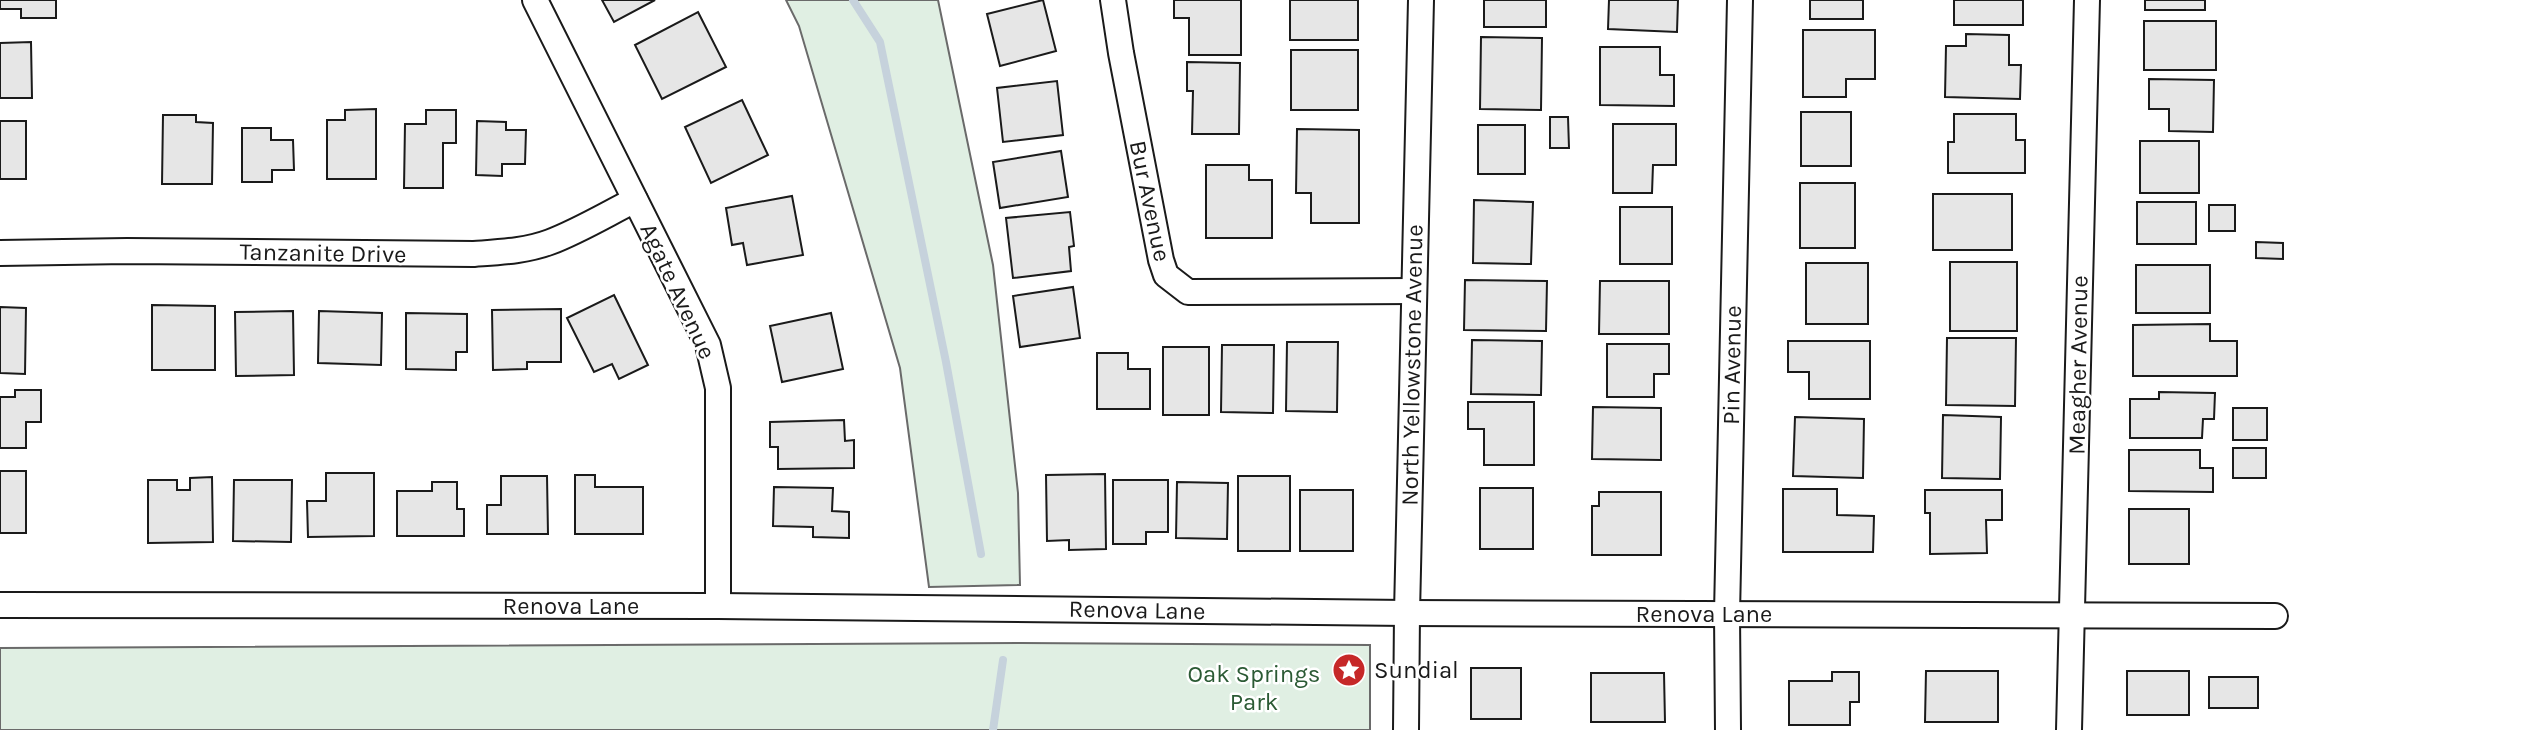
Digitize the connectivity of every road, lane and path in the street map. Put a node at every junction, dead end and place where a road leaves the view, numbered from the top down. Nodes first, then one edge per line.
1 (535, 0) edge
2 (1113, 0) edge
3 (1421, 0) edge
4 (1740, 0) edge
5 (2087, 0) edge
6 (635, 200) junction
7 (0, 253) edge
8 (1414, 291) junction
9 (0, 605) edge
10 (718, 606) junction
11 (1406, 613) junction
12 (1727, 614) junction
13 (2072, 615) junction
14 (2275, 616) dead end
15 (1406, 730) edge
16 (1728, 730) edge
17 (2069, 730) edge

1 - 6 street, Agate Avenue
2 - 8 street, Bur Avenue
3 - 8 street, North Yellowstone Avenue
4 - 12 street, Pin Avenue
5 - 13 street, Meagher Avenue
6 - 7 street, Tanzanite Drive
6 - 10 street, Agate Avenue
8 - 11 street, North Yellowstone Avenue
9 - 10 street, Renova Lane
10 - 11 street, Renova Lane
11 - 12 street, Renova Lane
11 - 15 street, North Yellowstone Avenue
12 - 13 street, Renova Lane
12 - 16 street, Pin Avenue
13 - 14 street, Renova Lane
13 - 17 street, Meagher Avenue

